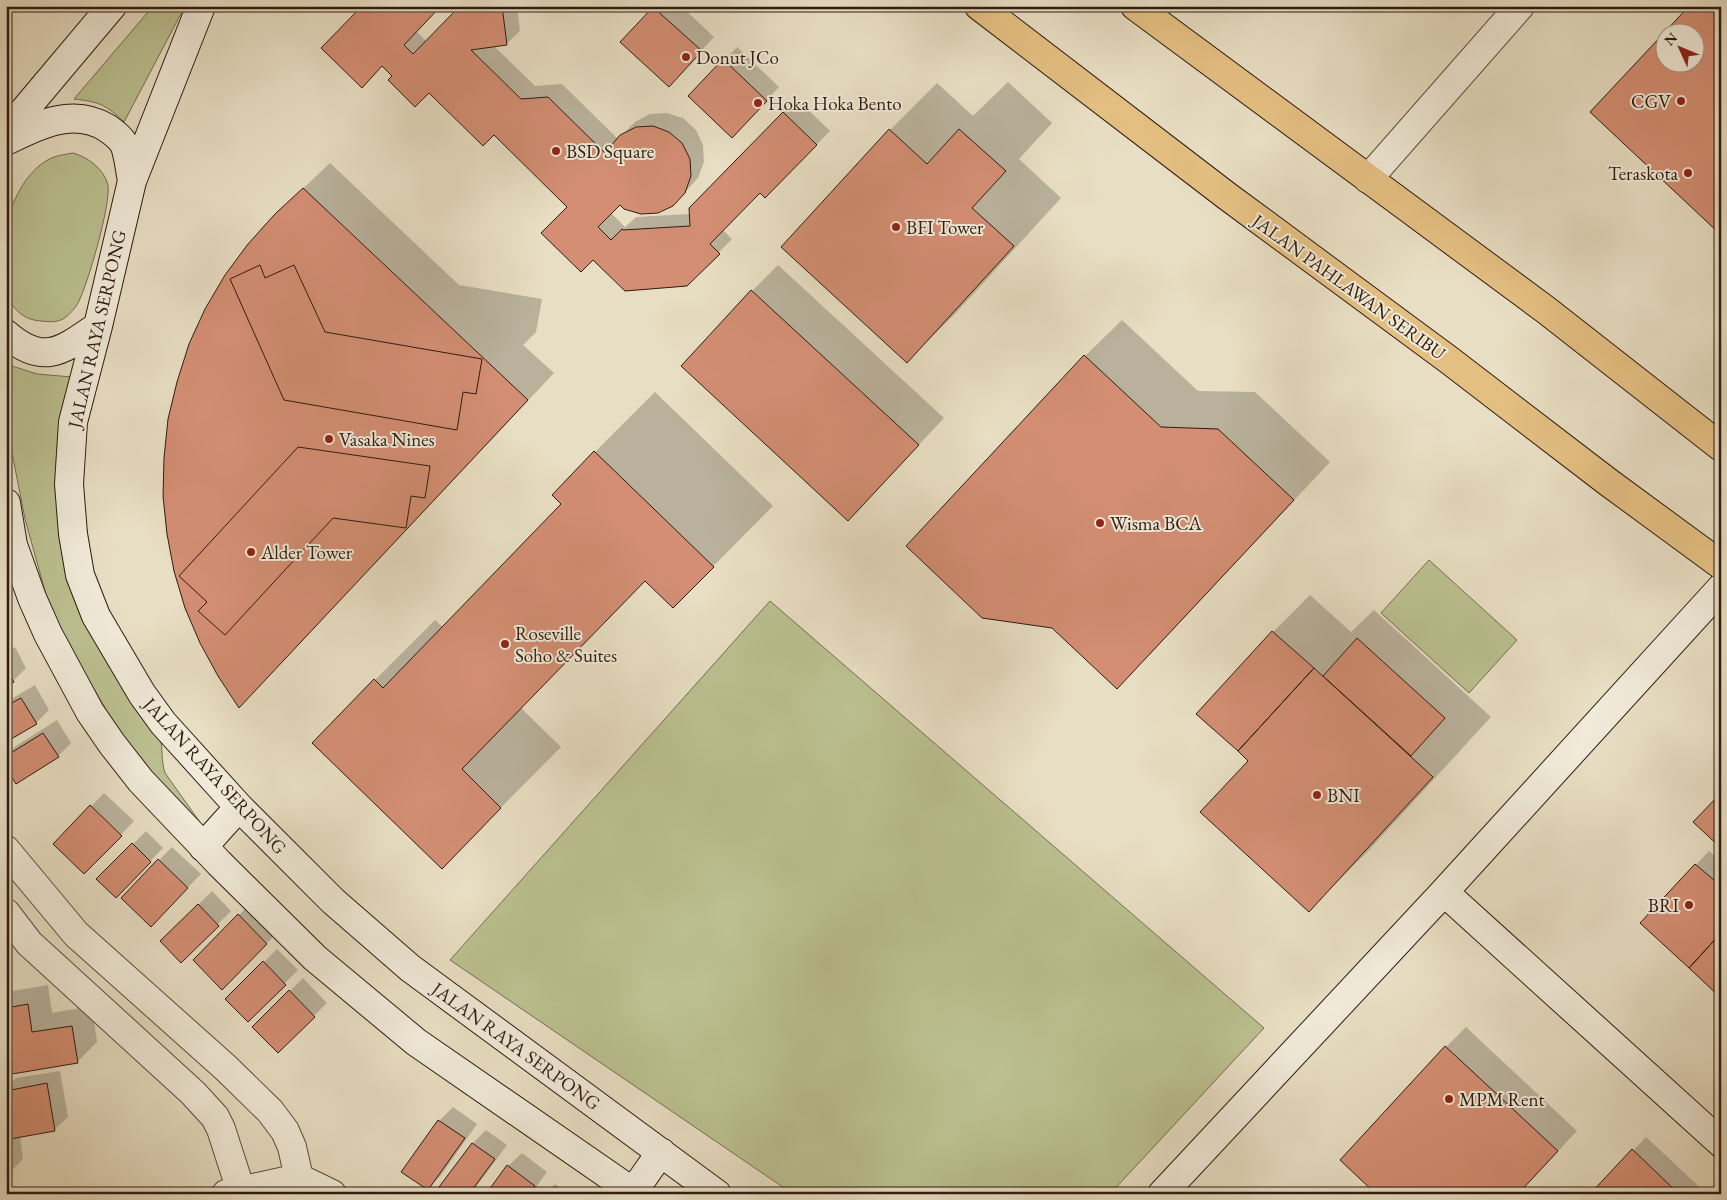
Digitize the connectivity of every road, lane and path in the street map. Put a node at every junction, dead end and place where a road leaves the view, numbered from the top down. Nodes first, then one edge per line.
1 (112, 6) edge
2 (201, 6) edge
3 (979, 6) edge
4 (1135, 6) edge
5 (1520, 6) edge
6 (6, 132) edge
7 (6, 141) edge
8 (1368, 179) junction
9 (132, 181) junction
10 (98, 326) junction
11 (6, 334) edge
12 (1721, 447) edge
13 (6, 503) edge
14 (1721, 565) edge
15 (1721, 588) edge
16 (239, 807) junction
17 (203, 847) junction
18 (6, 850) edge
19 (1444, 892) junction
20 (6, 913) edge
21 (17, 945) edge
22 (1721, 1143) edge
23 (661, 1152) junction
24 (299, 1186) edge
25 (237, 1193) edge
26 (634, 1193) edge
27 (332, 1194) edge
28 (718, 1194) edge
29 (1162, 1194) edge

1 - 6 main road
2 - 9 main road, JALAN RAYA SERPONG
3 - 14 main road, JALAN PAHLAWAN SERIBU
4 - 8 main road
5 - 8 main road
7 - 9 main road
8 - 12 main road
9 - 10 main road, JALAN RAYA SERPONG
10 - 11 main road
10 - 16 main road, JALAN RAYA SERPONG
13 - 17 main road
15 - 19 main road
16 - 17 main road
16 - 23 main road, JALAN RAYA SERPONG
17 - 26 main road
18 - 24 main road
19 - 22 main road
19 - 29 main road
20 - 21 main road
21 - 25 main road
23 - 26 main road
23 - 28 main road, JALAN RAYA SERPONG
24 - 25 main road
24 - 27 main road

